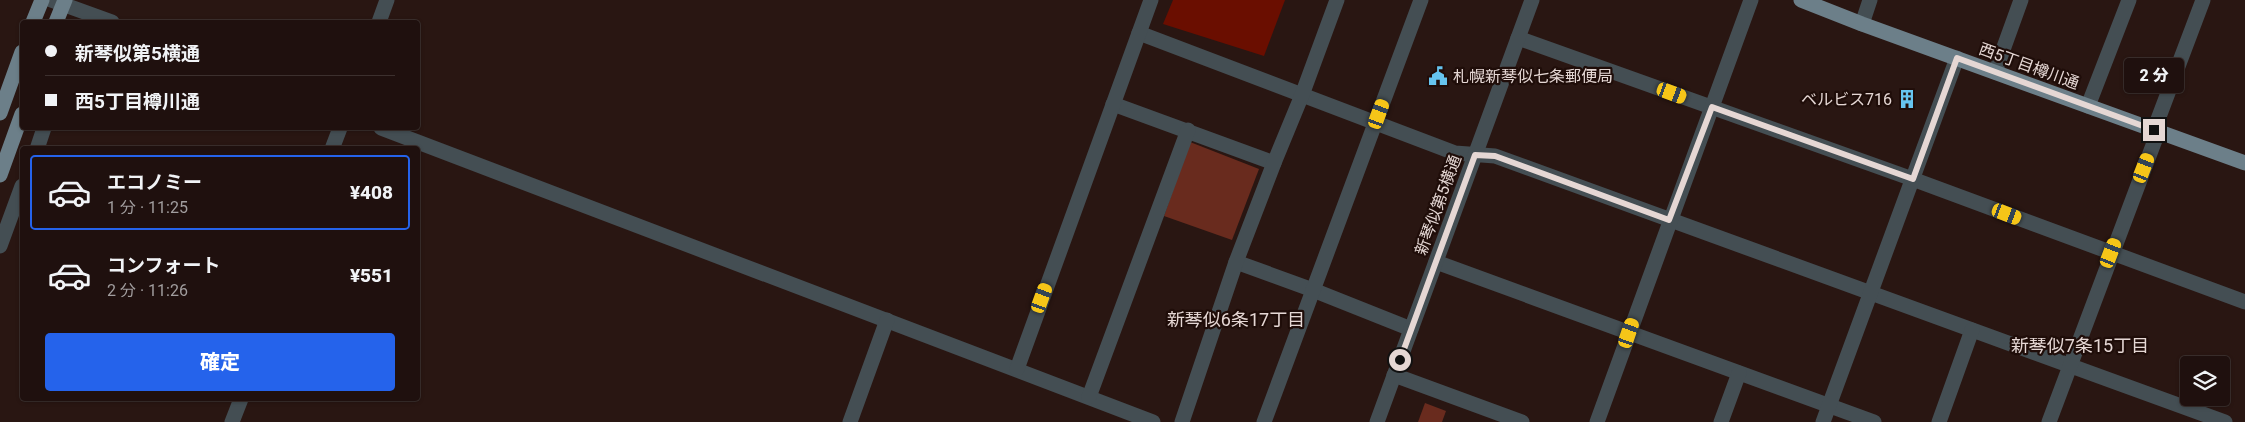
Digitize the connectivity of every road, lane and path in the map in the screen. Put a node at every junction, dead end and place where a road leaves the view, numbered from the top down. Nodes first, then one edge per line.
1 (42, 0) edge
2 (387, 0) edge
3 (1151, 0) edge
4 (1337, 0) edge
5 (1421, 0) edge
6 (1532, 0) edge
7 (1751, 0) edge
8 (1801, 0) edge
9 (1870, 0) edge
10 (2022, 0) edge
11 (2128, 0) edge
12 (2203, 0) edge
13 (60, 1) edge
14 (35, 20) edge
15 (56, 20) edge
16 (107, 20) edge
17 (380, 20) edge
18 (1862, 24) junction
19 (1139, 33) junction
20 (1518, 38) junction
21 (20, 58) edge
22 (1957, 58) junction
23 (1995, 72) junction
24 (1302, 95) junction
25 (1113, 104) junction
26 (2088, 106) junction
27 (1712, 107) junction
28 (0, 113) edge
29 (20, 120) edge
30 (1376, 123) junction
31 (43, 130) edge
32 (339, 130) edge
33 (386, 130) edge
34 (1188, 130) junction
35 (2156, 131) junction
36 (38, 146) edge
37 (333, 146) edge
38 (1475, 155) junction
39 (1274, 163) junction
40 (2245, 163) edge
41 (0, 175) edge
42 (1913, 179) junction
43 (20, 191) edge
44 (1669, 220) junction
45 (0, 246) edge
46 (2111, 253) junction
47 (1236, 262) junction
48 (1436, 262) junction
49 (1313, 290) junction
50 (1870, 293) junction
51 (2245, 302) edge
52 (887, 320) junction
53 (1411, 329) junction
54 (1972, 330) junction
55 (1629, 333) junction
56 (2070, 365) junction
57 (1017, 369) junction
58 (1739, 372) junction
59 (1394, 375) junction
60 (1089, 397) junction
61 (240, 401) edge
62 (1829, 406) junction
63 (232, 422) edge
64 (850, 422) edge
65 (1152, 422) edge
66 (1182, 422) edge
67 (1264, 422) edge
68 (1377, 422) edge
69 (1522, 422) edge
70 (1596, 422) edge
71 (1721, 422) edge
72 (1823, 422) edge
73 (1874, 422) edge
74 (1938, 422) edge
75 (2049, 422) edge
76 (2225, 422) edge

1 - 14 main road
2 - 17 street
3 - 19 street
4 - 24 street
5 - 30 street
6 - 20 street, 新琴似第5横通
7 - 27 street
8 - 18 main road, 西5丁目樽川通
9 - 18 street
10 - 23 street
11 - 26 street
12 - 35 street
13 - 15 main road
13 - 16 street
18 - 22 main road, 西5丁目樽川通
19 - 24 street
19 - 25 street
20 - 27 street
20 - 38 street, 新琴似第5横通
21 - 28 main road
22 - 23 main road, 西5丁目樽川通
22 - 42 street
23 - 26 main road, 西5丁目樽川通
24 - 30 street
24 - 39 street
25 - 34 street
25 - 57 street
26 - 35 main road, 西5丁目樽川通
27 - 42 street
27 - 44 street
29 - 41 main road
30 - 38 street
30 - 49 street
31 - 36 street
32 - 37 street
33 - 52 street
34 - 39 street
34 - 60 street
35 - 40 main road, 西5丁目樽川通
35 - 46 street
38 - 44 street
38 - 48 street, 新琴似第5横通
39 - 47 street
42 - 46 street
42 - 50 street
43 - 45 street
44 - 50 street
44 - 55 street
46 - 51 street
46 - 56 street
47 - 49 street
47 - 66 street
48 - 53 street, 新琴似第5横通
48 - 55 street
49 - 53 street
49 - 67 street
50 - 54 street
50 - 62 street
52 - 57 street
52 - 64 street
53 - 59 street, 新琴似第5横通
54 - 56 street
54 - 74 street
55 - 58 street
55 - 70 street
56 - 75 street
56 - 76 street
57 - 60 street
58 - 62 street
58 - 71 street
59 - 68 street, 新琴似第5横通
59 - 69 street
60 - 65 street
61 - 63 street
62 - 72 street
62 - 73 street

